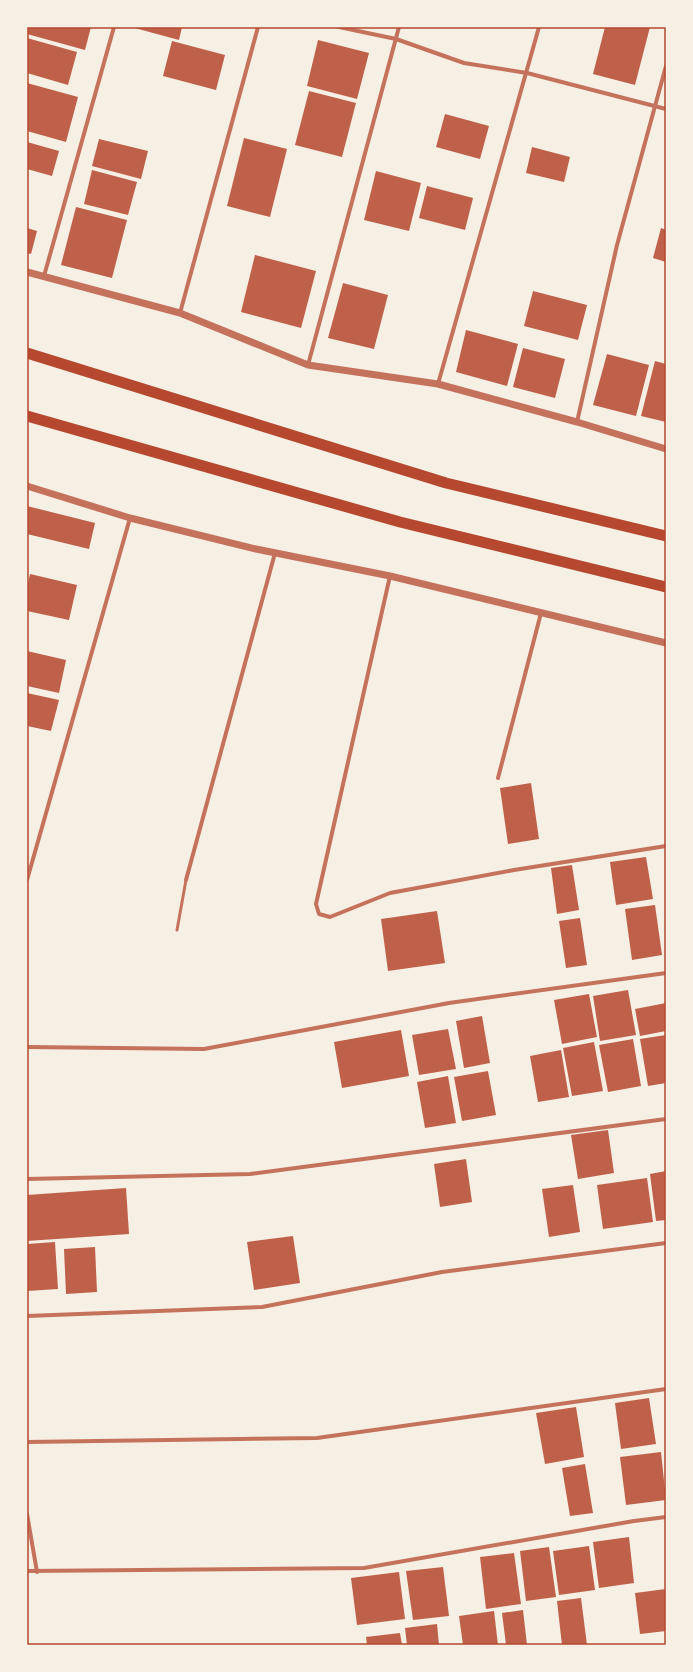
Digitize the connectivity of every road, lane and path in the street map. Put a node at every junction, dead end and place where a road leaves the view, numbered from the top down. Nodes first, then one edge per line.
1 (114, 27) edge
2 (258, 27) edge
3 (339, 27) edge
4 (399, 27) edge
5 (539, 27) edge
6 (396, 39) junction
7 (666, 66) edge
8 (527, 73) junction
9 (656, 105) junction
10 (666, 109) edge
11 (27, 272) edge
12 (44, 276) junction
13 (180, 313) junction
14 (27, 353) edge
15 (308, 365) junction
16 (438, 384) junction
17 (27, 416) edge
18 (577, 422) junction
19 (666, 449) edge
20 (27, 486) edge
21 (130, 518) junction
22 (666, 536) edge
23 (275, 553) junction
24 (390, 576) junction
25 (666, 587) edge
26 (541, 613) junction
27 (666, 643) edge
28 (498, 778) dead end
29 (666, 846) edge
30 (27, 880) edge
31 (186, 880) joint
32 (177, 930) dead end
33 (666, 973) edge
34 (27, 1047) edge
35 (666, 1119) edge
36 (27, 1179) edge
37 (666, 1242) edge
38 (27, 1316) edge
39 (666, 1389) edge
40 (27, 1442) edge
41 (27, 1514) edge
42 (666, 1517) edge
43 (27, 1571) edge
44 (37, 1572) junction

1 - 12 street
2 - 13 street
3 - 6 street
4 - 6 street
5 - 8 street
6 - 8 street
6 - 15 street
7 - 9 street
8 - 9 street
8 - 16 street
9 - 10 street
9 - 18 street
11 - 12 street
12 - 13 street
13 - 15 street
14 - 22 highway
15 - 16 street
16 - 18 street
17 - 25 highway
18 - 19 street
20 - 21 street
21 - 23 street
21 - 30 street
23 - 24 street
23 - 31 street
24 - 26 street
24 - 29 street
26 - 27 street
26 - 28 street
31 - 32 lane
33 - 34 street
35 - 36 street
37 - 38 street
39 - 40 street
41 - 44 street
42 - 44 street
43 - 44 street

